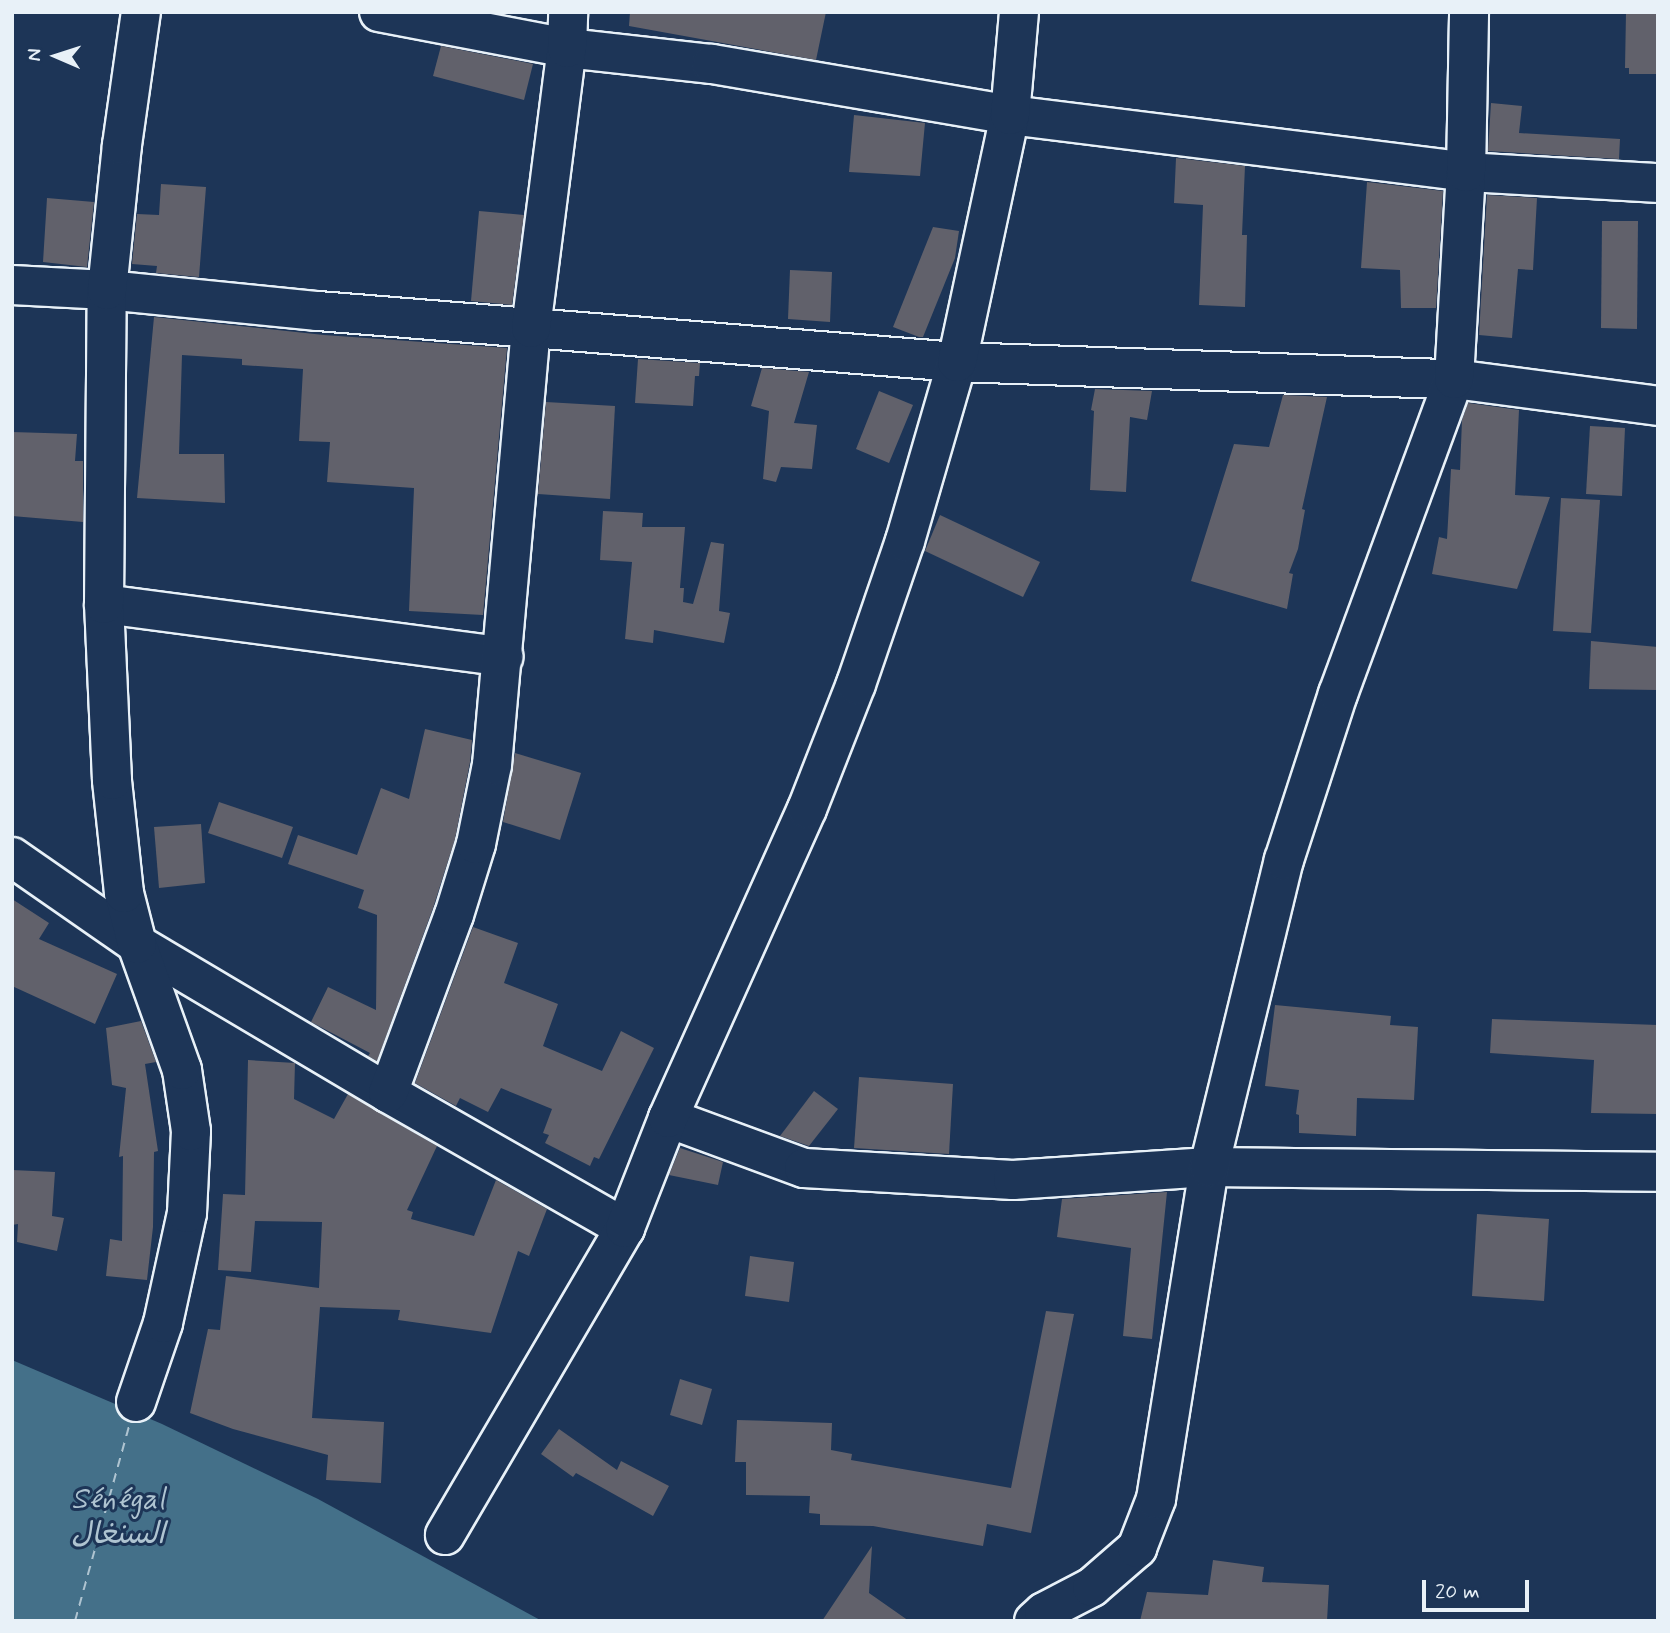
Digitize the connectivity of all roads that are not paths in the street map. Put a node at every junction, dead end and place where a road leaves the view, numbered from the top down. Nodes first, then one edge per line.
1 (141, 12) edge
2 (379, 12) edge
3 (1018, 12) edge
4 (1469, 12) edge
5 (568, 30) edge
6 (1010, 115) junction
7 (1466, 172) junction
8 (1658, 183) edge
9 (12, 285) edge
10 (107, 290) junction
11 (531, 328) junction
12 (957, 362) junction
13 (1454, 379) junction
14 (1658, 406) edge
15 (104, 604) junction
16 (504, 657) junction
17 (12, 857) edge
18 (137, 944) junction
19 (388, 1093) junction
20 (668, 1118) junction
21 (1209, 1167) junction
22 (1658, 1172) edge
23 (625, 1228) junction
24 (136, 1402) dead end
25 (445, 1535) dead end
26 (1034, 1621) edge

1 - 10 street
2 - 5 street
3 - 6 street
4 - 7 street
5 - 6 street
5 - 11 street
6 - 7 street
6 - 12 street
7 - 8 street
7 - 13 street
9 - 10 street
10 - 11 street
10 - 15 street
11 - 12 street
11 - 16 street
12 - 13 street
12 - 20 street
13 - 14 street
13 - 21 street
15 - 16 street
15 - 18 street
16 - 19 street
17 - 18 street
18 - 19 street
18 - 24 street
19 - 23 street
20 - 21 street
20 - 23 street
21 - 22 street
21 - 26 street
23 - 25 street

